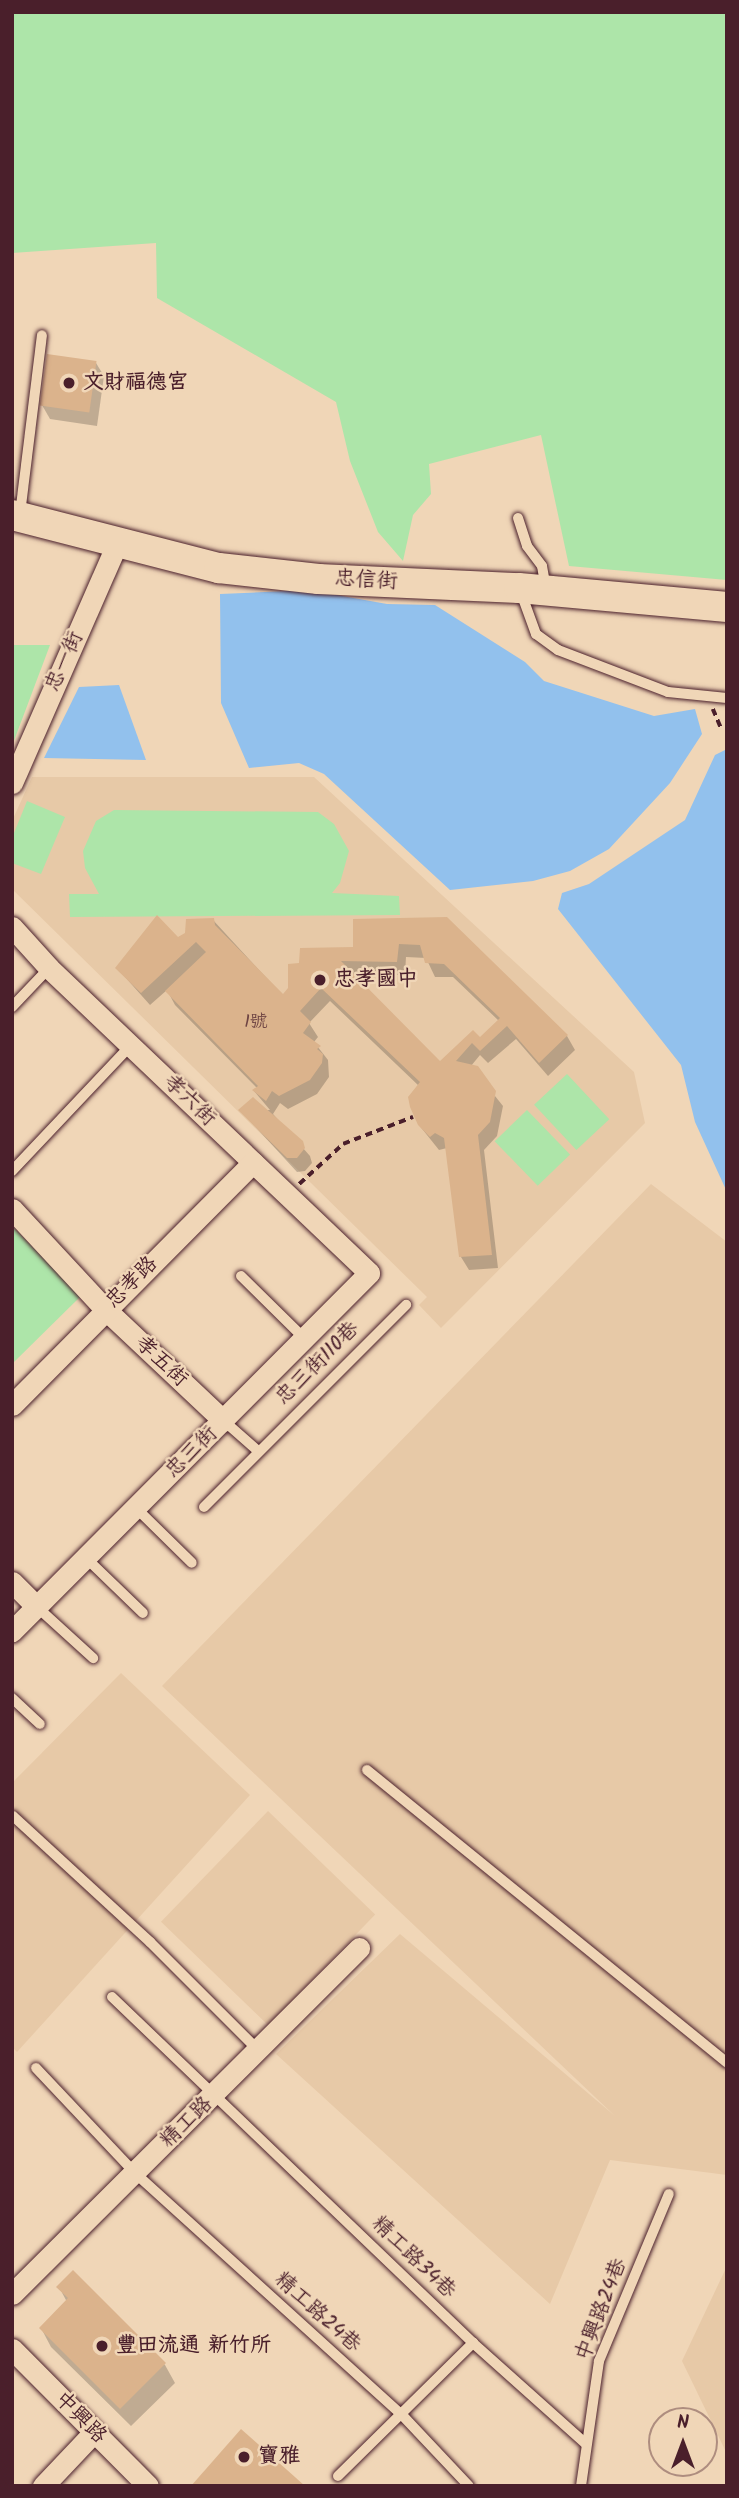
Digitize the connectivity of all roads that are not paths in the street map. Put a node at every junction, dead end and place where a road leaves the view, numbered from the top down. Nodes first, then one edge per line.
1 (42, 335) dead end
2 (16, 516) edge
3 (518, 518) dead end
4 (118, 542) junction
5 (533, 589) junction
6 (727, 607) edge
7 (727, 698) edge
8 (12, 783) edge
9 (12, 927) edge
10 (49, 968) junction
11 (12, 1007) edge
12 (131, 1045) junction
13 (253, 1162) junction
14 (12, 1171) edge
15 (12, 1209) edge
16 (369, 1273) joint
17 (241, 1276) dead end
18 (406, 1305) dead end
19 (105, 1309) junction
20 (306, 1340) junction
21 (12, 1405) edge
22 (224, 1421) junction
23 (258, 1451) junction
24 (204, 1507) dead end
25 (136, 1508) junction
26 (86, 1558) junction
27 (192, 1563) dead end
28 (12, 1583) edge
29 (37, 1607) junction
30 (143, 1613) dead end
31 (12, 1632) edge
32 (93, 1658) dead end
33 (12, 1698) edge
34 (40, 1724) dead end
35 (367, 1770) dead end
36 (13, 1815) edge
37 (359, 1948) dead end
38 (112, 1997) dead end
39 (259, 2051) junction
40 (727, 2063) edge
41 (36, 2068) dead end
42 (217, 2094) junction
43 (135, 2173) junction
44 (669, 2194) dead end
45 (12, 2294) edge
46 (473, 2343) junction
47 (12, 2350) edge
48 (402, 2416) junction
49 (94, 2431) junction
50 (586, 2444) junction
51 (338, 2476) dead end
52 (43, 2486) edge
53 (148, 2486) edge
54 (469, 2486) edge
55 (581, 2486) edge

1 - 2 lane
2 - 4 street, 忠信街
3 - 5 lane
4 - 5 street, 忠信街
4 - 8 street, 忠一街
5 - 6 street, 忠信街
5 - 7 lane
9 - 10 street, 孝六街
10 - 11 lane
10 - 12 street, 孝六街
12 - 13 street, 孝六街
12 - 14 lane
13 - 16 street, 孝六街
13 - 19 street, 忠孝路
15 - 19 street, 孝五街
16 - 20 street, 忠三街
17 - 20 lane
18 - 23 lane, 忠三街110巷
19 - 21 street, 忠孝路
19 - 22 street, 孝五街
20 - 22 street, 忠三街
22 - 23 lane
22 - 25 street, 忠三街
23 - 24 lane, 忠三街110巷
25 - 26 street, 忠三街
25 - 27 lane
26 - 29 street, 忠三街
26 - 30 lane
28 - 29 street
29 - 31 street, 忠三街
29 - 32 lane
33 - 34 lane
35 - 40 lane
36 - 39 lane
37 - 39 street, 精工路
38 - 42 lane, 精工路34巷
39 - 42 street, 精工路
41 - 43 lane, 精工路24巷
42 - 43 street, 精工路
42 - 46 lane, 精工路34巷
43 - 45 street, 精工路
43 - 48 lane, 精工路24巷
44 - 50 lane, 中興路24巷
46 - 48 lane
46 - 50 lane, 精工路34巷
47 - 49 street, 中興路
48 - 51 lane
48 - 54 lane, 精工路24巷
49 - 52 street
49 - 53 street, 中興路
50 - 55 lane, 中興路24巷

